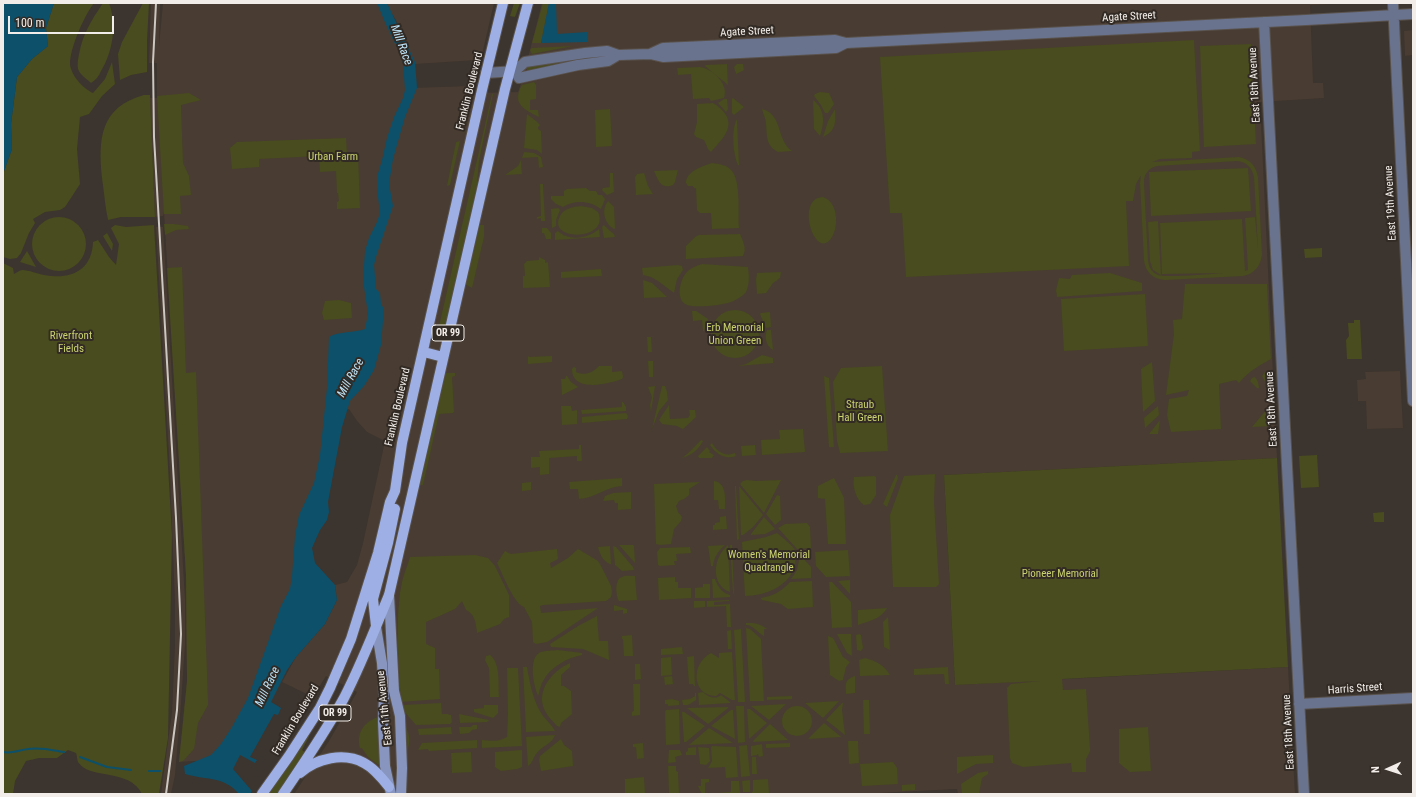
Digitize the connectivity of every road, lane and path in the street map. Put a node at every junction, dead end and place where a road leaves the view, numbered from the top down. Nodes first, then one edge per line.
1 (504, 3) edge
2 (528, 3) edge
3 (1393, 3) edge
4 (1413, 14) edge
5 (1394, 15) junction
6 (1264, 22) junction
7 (618, 55) junction
8 (512, 71) junction
9 (486, 73) junction
10 (424, 352) junction
11 (443, 357) junction
12 (1413, 401) edge
13 (395, 492) junction
14 (389, 595) junction
15 (376, 627) junction
16 (1413, 698) edge
17 (1299, 704) junction
18 (293, 780) junction
19 (390, 790) edge
20 (262, 794) edge
21 (283, 794) edge
22 (402, 794) edge
23 (1304, 794) edge

1 - 9 main road, Franklin Boulevard / OR 99
2 - 8 main road, OR 99
3 - 5 street, East 19th Avenue
4 - 5 street, Agate Street
5 - 6 street, Agate Street
5 - 12 street, East 19th Avenue
6 - 7 street, Agate Street
6 - 17 street, East 18th Avenue
7 - 8 street, Agate Street
7 - 8 street, Agate Street
8 - 9 street, Agate Street
8 - 11 main road, OR 99
9 - 10 main road, Franklin Boulevard / OR 99
10 - 11 main road
10 - 13 main road, Franklin Boulevard / OR 99
11 - 14 main road, OR 99
13 - 15 main road
13 - 20 main road, Franklin Boulevard / OR 99
14 - 15 main road, OR 99
14 - 22 main road, East 11th Avenue
15 - 18 main road, OR 99
15 - 19 main road, East 11th Avenue
16 - 17 street, Harris Street
17 - 23 street, East 18th Avenue
18 - 19 main road
18 - 21 main road, OR 99

